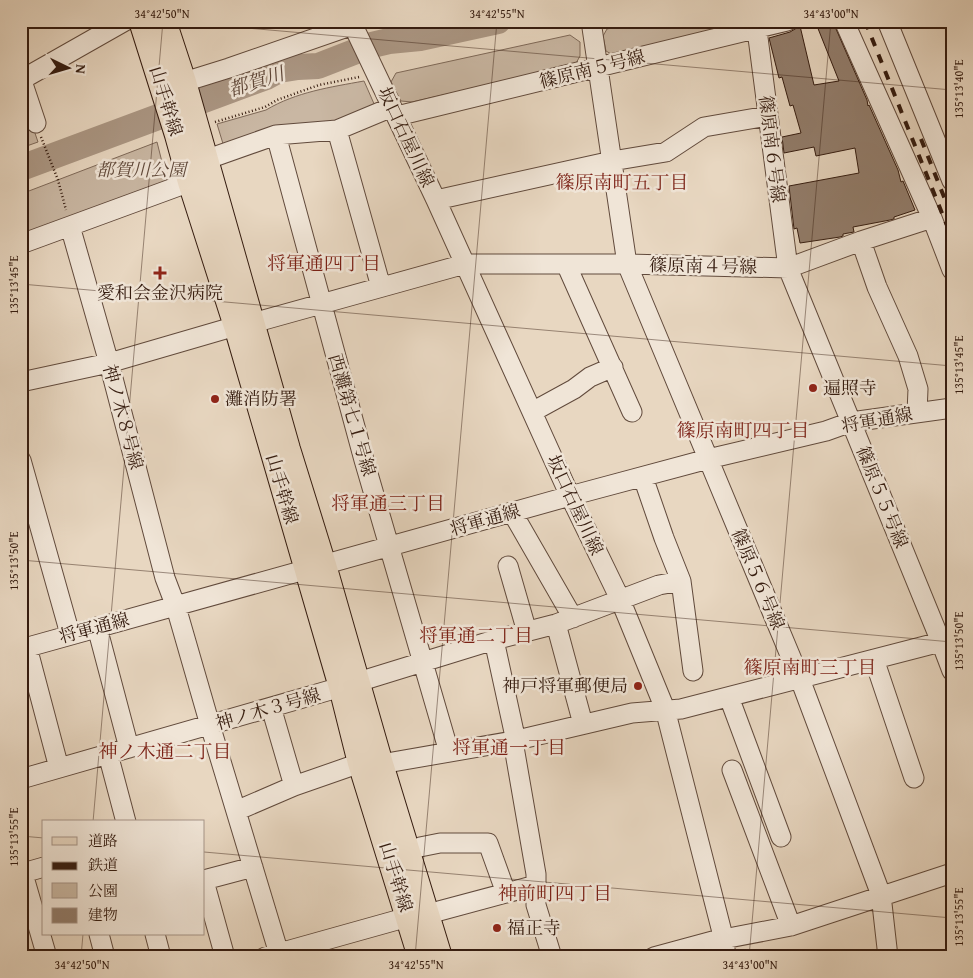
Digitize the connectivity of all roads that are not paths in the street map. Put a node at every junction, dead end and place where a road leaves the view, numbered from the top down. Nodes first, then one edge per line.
1 (125, 21) edge
2 (142, 21) edge
3 (164, 21) edge
4 (591, 21) edge
5 (787, 21) edge
6 (844, 21) edge
7 (887, 21) edge
8 (353, 25) edge
9 (104, 26) edge
10 (757, 30) junction
11 (598, 67) junction
12 (21, 79) edge
13 (173, 85) junction
14 (395, 111) junction
15 (768, 116) junction
16 (197, 129) junction
17 (39, 130) road end
18 (337, 130) junction
19 (276, 135) junction
20 (205, 160) junction
21 (612, 161) junction
22 (952, 181) edge
23 (190, 182) junction
24 (436, 200) junction
25 (932, 218) junction
26 (70, 226) junction
27 (861, 241) junction
28 (21, 244) edge
29 (465, 264) junction
30 (566, 264) junction
31 (627, 264) junction
32 (788, 268) junction
33 (952, 270) edge
34 (381, 287) junction
35 (321, 304) junction
36 (244, 325) junction
37 (109, 364) junction
38 (613, 367) junction
39 (21, 382) edge
40 (952, 408) edge
41 (532, 412) junction
42 (632, 412) dead end
43 (917, 413) junction
44 (851, 422) junction
45 (708, 459) junction
46 (21, 460) edge
47 (643, 477) junction
48 (25, 487) edge
49 (570, 496) junction
50 (512, 512) junction
51 (390, 546) junction
52 (508, 566) dead end
53 (314, 567) junction
54 (681, 581) junction
55 (620, 600) junction
56 (176, 607) junction
57 (564, 621) junction
58 (97, 627) junction
59 (527, 632) junction
60 (70, 634) junction
61 (494, 640) junction
62 (947, 640) edge
63 (24, 648) edge
64 (874, 659) junction
65 (423, 662) junction
66 (694, 671) dead end
67 (952, 671) edge
68 (800, 679) junction
69 (349, 685) junction
70 (729, 697) junction
71 (271, 708) junction
72 (665, 710) junction
73 (583, 724) junction
74 (210, 725) junction
75 (513, 741) junction
76 (129, 748) junction
77 (449, 752) junction
78 (108, 754) junction
79 (370, 763) junction
80 (58, 768) junction
81 (732, 770) dead end
82 (914, 778) dead end
83 (21, 779) edge
84 (294, 786) junction
85 (236, 811) junction
86 (125, 820) edge
87 (781, 837) dead end
88 (420, 847) dead end
89 (42, 867) edge
90 (253, 867) junction
91 (22, 870) edge
92 (952, 873) edge
93 (205, 881) edge
94 (205, 884) edge
95 (536, 885) junction
96 (506, 893) junction
97 (880, 896) junction
98 (439, 911) dead end
99 (408, 917) junction
100 (791, 926) junction
101 (100, 936) edge
102 (156, 936) edge
103 (725, 948) edge
104 (275, 955) edge
105 (47, 957) edge
106 (105, 957) edge
107 (161, 957) edge
108 (226, 957) edge
109 (420, 957) edge
110 (440, 957) edge
111 (552, 957) edge
112 (654, 957) edge
113 (888, 957) edge

1 - 9 street
2 - 13 main road, 山手幹線
3 - 13 main road, 山手幹線
4 - 11 street, 篠原５６号線
5 - 10 street, 篠原南５号線
6 - 25 street
7 - 22 street
8 - 13 street
8 - 14 street, 坂口石屋川線
9 - 12 street
10 - 11 street, 篠原南５号線
10 - 15 street, 篠原南６号線
11 - 14 street, 篠原南５号線
11 - 21 street, 篠原５６号線
12 - 17 street
13 - 16 main road, 山手幹線
14 - 18 street, 篠原南５号線
14 - 24 street, 坂口石屋川線
15 - 21 street
15 - 32 street, 篠原南６号線
16 - 20 main road, 山手幹線
16 - 23 main road, 山手幹線
18 - 19 street, 篠原南５号線
18 - 34 street
19 - 20 street, 篠原南５号線
19 - 35 street, 西灘第七１号線
20 - 36 main road, 山手幹線
21 - 24 street
21 - 31 street, 篠原５６号線
23 - 26 street
23 - 36 main road, 山手幹線
24 - 29 street, 坂口石屋川線
25 - 27 street, 篠原南４号線
25 - 33 street
26 - 28 street
26 - 37 street, 神ノ木８号線
27 - 32 street, 篠原南４号線
27 - 43 street
29 - 30 street, 篠原南４号線
29 - 34 street, 篠原南４号線
29 - 41 street, 坂口石屋川線
30 - 31 street, 篠原南４号線
30 - 38 street
31 - 32 street, 篠原南４号線
31 - 45 street, 篠原５６号線
32 - 44 street, 篠原５５号線
34 - 35 street, 篠原南４号線
35 - 36 street, 篠原南４号線
35 - 51 street, 西灘第七１号線
36 - 37 street, 篠原南４号線
36 - 53 main road, 山手幹線
37 - 39 street, 篠原南４号線
37 - 56 street, 神ノ木８号線
38 - 41 street
38 - 42 street
40 - 43 street, 将軍通線
41 - 49 street, 坂口石屋川線
43 - 44 street, 将軍通線
44 - 45 street, 将軍通線
44 - 62 street, 篠原５５号線
45 - 47 street, 将軍通線
45 - 68 street, 篠原５６号線
46 - 48 street
47 - 49 street, 将軍通線
47 - 54 street
48 - 60 street
49 - 50 street, 将軍通線
49 - 55 street, 坂口石屋川線
50 - 51 street, 将軍通線
50 - 57 street
51 - 53 street, 将軍通線
51 - 65 street, 西灘第七１号線
52 - 59 street
53 - 56 street, 将軍通線
53 - 69 main road, 山手幹線
54 - 55 street, 神ノ木３号線
54 - 66 street
55 - 57 street, 神ノ木３号線
55 - 72 street, 坂口石屋川線
56 - 58 street, 将軍通線
56 - 74 street, 神ノ木８号線
57 - 59 street, 神ノ木３号線
57 - 73 street
58 - 60 street, 将軍通線
58 - 76 street
59 - 61 street, 神ノ木３号線
60 - 63 street, 将軍通線
61 - 65 street, 神ノ木３号線
61 - 75 street
62 - 64 street
62 - 67 street, 篠原５５号線
63 - 80 street
64 - 68 street
64 - 82 street
65 - 69 street, 神ノ木３号線
65 - 77 street, 西灘第七１号線
68 - 70 street
68 - 97 street, 篠原５６号線
69 - 71 street, 神ノ木３号線
69 - 79 main road, 山手幹線
70 - 72 street
70 - 87 street
71 - 74 street, 神ノ木３号線
71 - 84 street
72 - 73 street
72 - 103 street, 坂口石屋川線
73 - 75 street
74 - 76 street, 神ノ木３号線
74 - 85 street, 神ノ木８号線
75 - 77 street
75 - 95 street
76 - 78 street, 神ノ木３号線
77 - 79 street
78 - 80 street, 神ノ木３号線
78 - 86 street
79 - 84 street
79 - 99 main road, 山手幹線
79 - 110 main road, 山手幹線
80 - 83 street, 神ノ木３号線
81 - 100 street
84 - 85 street
85 - 90 street, 神ノ木８号線
88 - 96 street
89 - 91 street
90 - 93 street
90 - 104 street, 神ノ木８号線
91 - 105 street
92 - 97 street
94 - 108 street
95 - 96 street
95 - 111 street
96 - 98 street
97 - 100 street
97 - 113 street, 篠原５６号線
99 - 104 street
99 - 109 main road, 山手幹線
100 - 103 street
101 - 106 street
102 - 107 street
103 - 112 street

